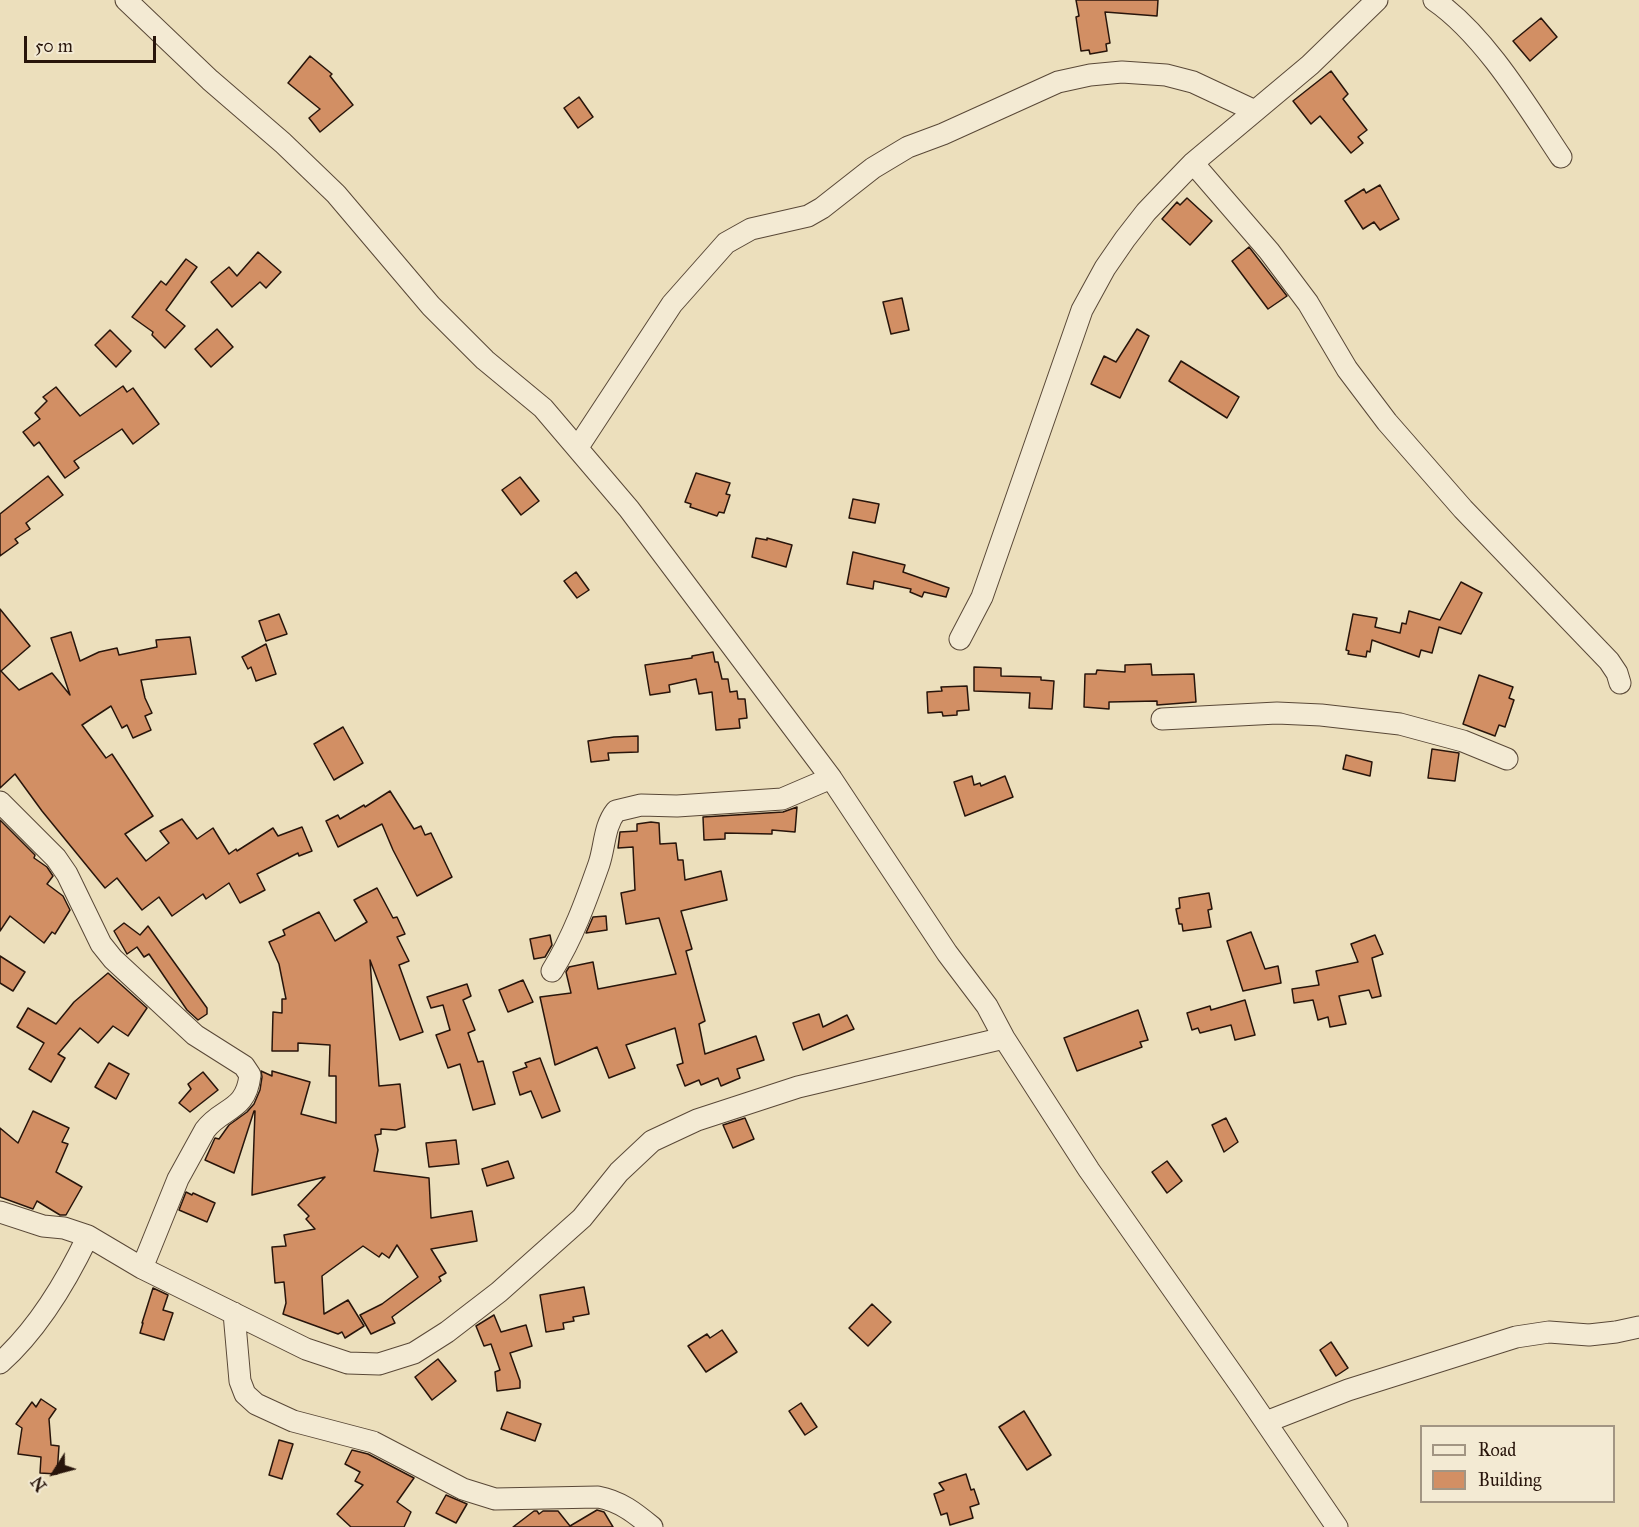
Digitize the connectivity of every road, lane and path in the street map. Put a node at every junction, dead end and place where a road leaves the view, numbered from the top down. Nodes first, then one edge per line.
1 (126, 0) edge
2 (1377, 0) edge
3 (1434, 0) edge
4 (1255, 111) junction
5 (1561, 157) dead end
6 (1193, 163) junction
7 (578, 447) junction
8 (960, 639) dead end
9 (1620, 683) dead end
10 (1162, 720) dead end
11 (1507, 759) dead end
12 (831, 778) junction
13 (2, 810) edge
14 (552, 970) dead end
15 (1004, 1038) junction
16 (0, 1212) edge
17 (88, 1236) junction
18 (142, 1268) junction
19 (234, 1313) junction
20 (1639, 1327) edge
21 (0, 1363) edge
22 (1266, 1422) junction
23 (652, 1527) edge
24 (1337, 1527) edge

1 - 7 street
2 - 4 street
3 - 5 street
4 - 6 street
4 - 7 street
6 - 8 street
6 - 9 street
7 - 12 street
10 - 11 street
12 - 14 street
12 - 15 street
13 - 18 street
15 - 19 street
15 - 22 street
16 - 17 street
17 - 18 street
17 - 21 street
18 - 19 street
19 - 23 street
20 - 22 street
22 - 24 street

